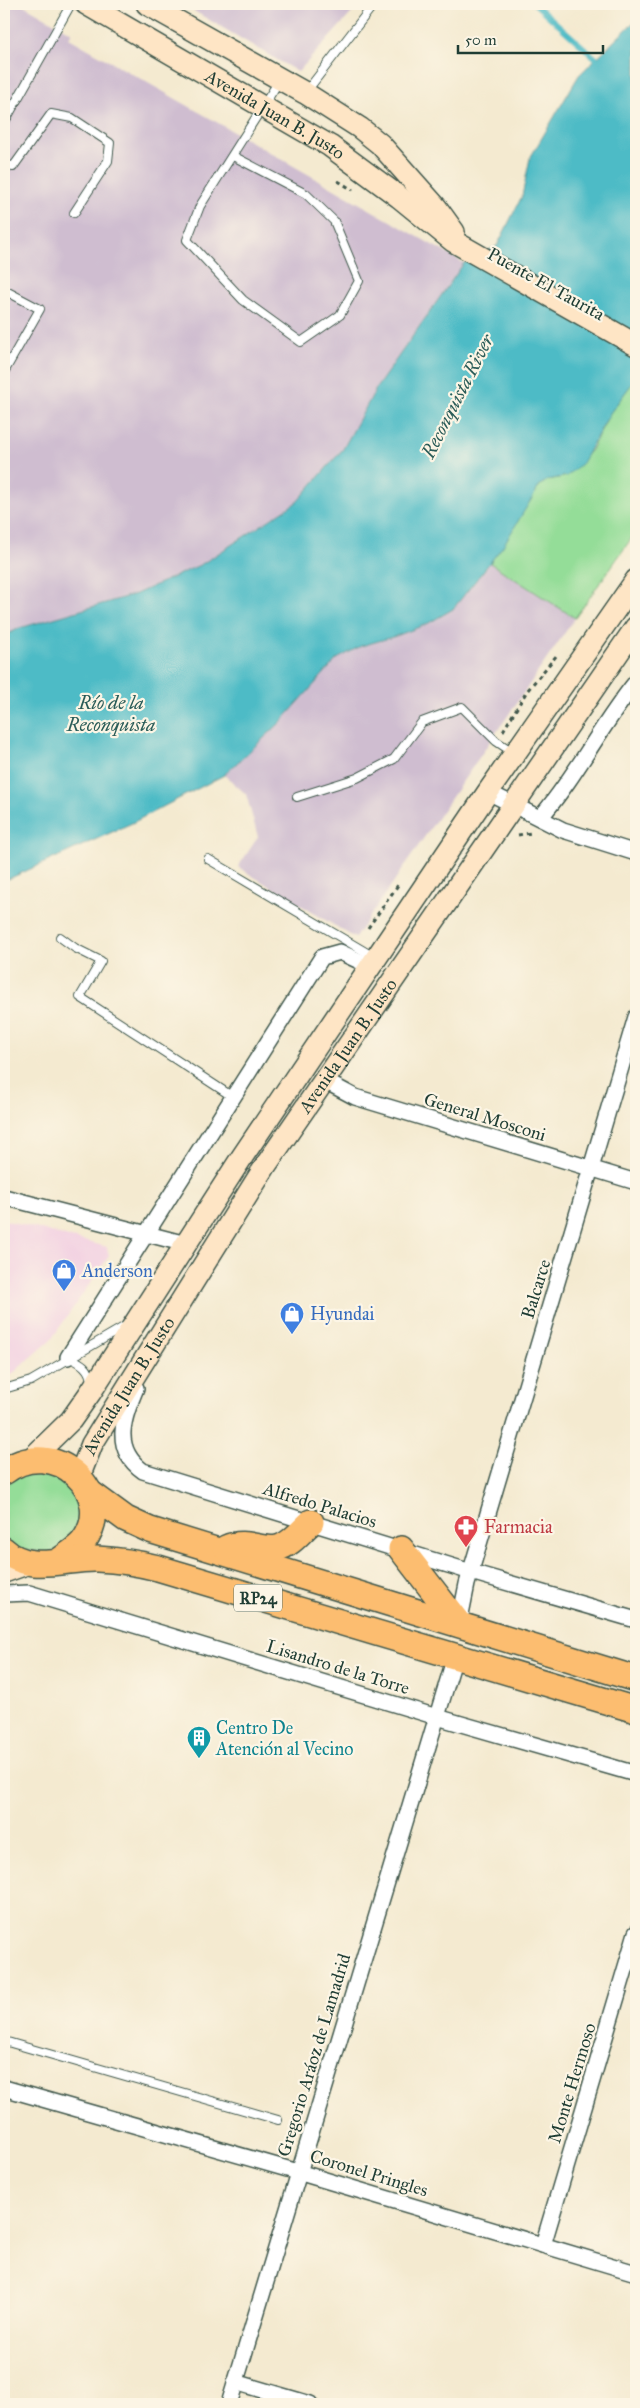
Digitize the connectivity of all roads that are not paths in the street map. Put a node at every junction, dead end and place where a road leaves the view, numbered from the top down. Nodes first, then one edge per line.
1 (72, 4) edge
2 (86, 4) edge
3 (147, 4) edge
4 (374, 4) edge
5 (280, 79) junction
6 (305, 93) junction
7 (264, 107) junction
8 (4, 123) edge
9 (232, 156) junction
10 (4, 164) edge
11 (74, 213) dead end
12 (454, 237) junction
13 (4, 290) edge
14 (636, 335) edge
15 (636, 345) edge
16 (4, 372) edge
17 (636, 580) edge
18 (636, 627) edge
19 (636, 682) edge
20 (515, 754) junction
21 (488, 792) junction
22 (297, 797) dead end
23 (513, 806) junction
24 (540, 818) junction
25 (636, 852) edge
26 (208, 859) dead end
27 (60, 937) dead end
28 (373, 962) junction
29 (636, 1017) edge
30 (325, 1081) junction
31 (233, 1097) junction
32 (591, 1169) junction
33 (636, 1182) edge
34 (4, 1198) edge
35 (146, 1233) junction
36 (186, 1244) junction
37 (139, 1318) junction
38 (162, 1329) junction
39 (68, 1357) junction
40 (4, 1389) edge
41 (90, 1393) junction
42 (31, 1459) junction
43 (4, 1472) edge
44 (84, 1485) junction
45 (311, 1522) junction
46 (401, 1549) junction
47 (4, 1550) edge
48 (218, 1552) junction
49 (59, 1561) junction
50 (29, 1563) junction
51 (4, 1572) edge
52 (471, 1572) junction
53 (4, 1594) edge
54 (636, 1620) edge
55 (459, 1624) junction
56 (455, 1658) junction
57 (636, 1679) edge
58 (636, 1710) edge
59 (437, 1717) junction
60 (636, 1774) edge
61 (636, 1933) edge
62 (4, 2041) edge
63 (4, 2088) edge
64 (278, 2120) dead end
65 (298, 2172) junction
66 (543, 2245) junction
67 (636, 2272) edge
68 (235, 2382) junction
69 (229, 2404) edge
70 (310, 2404) edge

1 - 8 lane
2 - 7 main road, Avenida Juan B. Justo
3 - 5 main road, Avenida Juan B. Justo
4 - 6 lane
5 - 6 main road, Avenida Juan B. Justo
5 - 7 lane
6 - 12 main road, Avenida Juan B. Justo
7 - 9 lane
7 - 12 main road, Avenida Juan B. Justo
9 - 9 lane
10 - 11 lane
12 - 14 main road, Puente El Taurita
12 - 15 main road
13 - 16 lane
17 - 20 main road, Avenida Juan B. Justo
18 - 23 main road, Avenida Juan B. Justo
19 - 24 street
20 - 21 main road, Avenida Juan B. Justo
20 - 22 lane
21 - 23 street
21 - 28 main road, Avenida Juan B. Justo
23 - 24 street
23 - 30 main road, Avenida Juan B. Justo
24 - 25 street
26 - 28 lane
27 - 31 lane
28 - 31 street
28 - 36 main road, Avenida Juan B. Justo
29 - 32 street, Balcarce
30 - 32 street, General Mosconi
30 - 38 main road, Avenida Juan B. Justo
31 - 35 street
32 - 33 street, General Mosconi
32 - 52 street, Balcarce
34 - 35 street
35 - 36 street
35 - 39 street
36 - 37 main road, Avenida Juan B. Justo
37 - 39 lane
37 - 41 main road, Avenida Juan B. Justo
38 - 44 main road, Avenida Juan B. Justo
38 - 45 street, Alfredo Palacios
39 - 40 lane
39 - 41 lane
41 - 42 main road, Avenida Juan B. Justo
42 - 43 main road
42 - 44 main road, RP24
44 - 48 main road, RP24
44 - 49 main road
45 - 46 street, Alfredo Palacios
45 - 48 main road
46 - 52 street, Alfredo Palacios
46 - 55 main road
47 - 50 main road, RP24
48 - 55 main road, RP24
49 - 50 main road, RP24
49 - 56 main road, RP24
50 - 51 main road
52 - 54 street, Alfredo Palacios
52 - 55 street, Balcarce
53 - 59 street, Lisandro de la Torre
55 - 57 main road, RP24
56 - 58 main road, RP24
56 - 59 street, Gregorio Aráoz de Lamadrid
59 - 60 street, Lisandro de la Torre
59 - 65 street, Gregorio Aráoz de Lamadrid
61 - 66 street, Monte Hermoso
62 - 64 lane
63 - 65 street, Coronel Pringles
65 - 66 street, Coronel Pringles
65 - 68 street, Gregorio Aráoz de Lamadrid
66 - 67 street, Coronel Pringles
68 - 69 street, Gregorio Aráoz de Lamadrid
68 - 70 street

